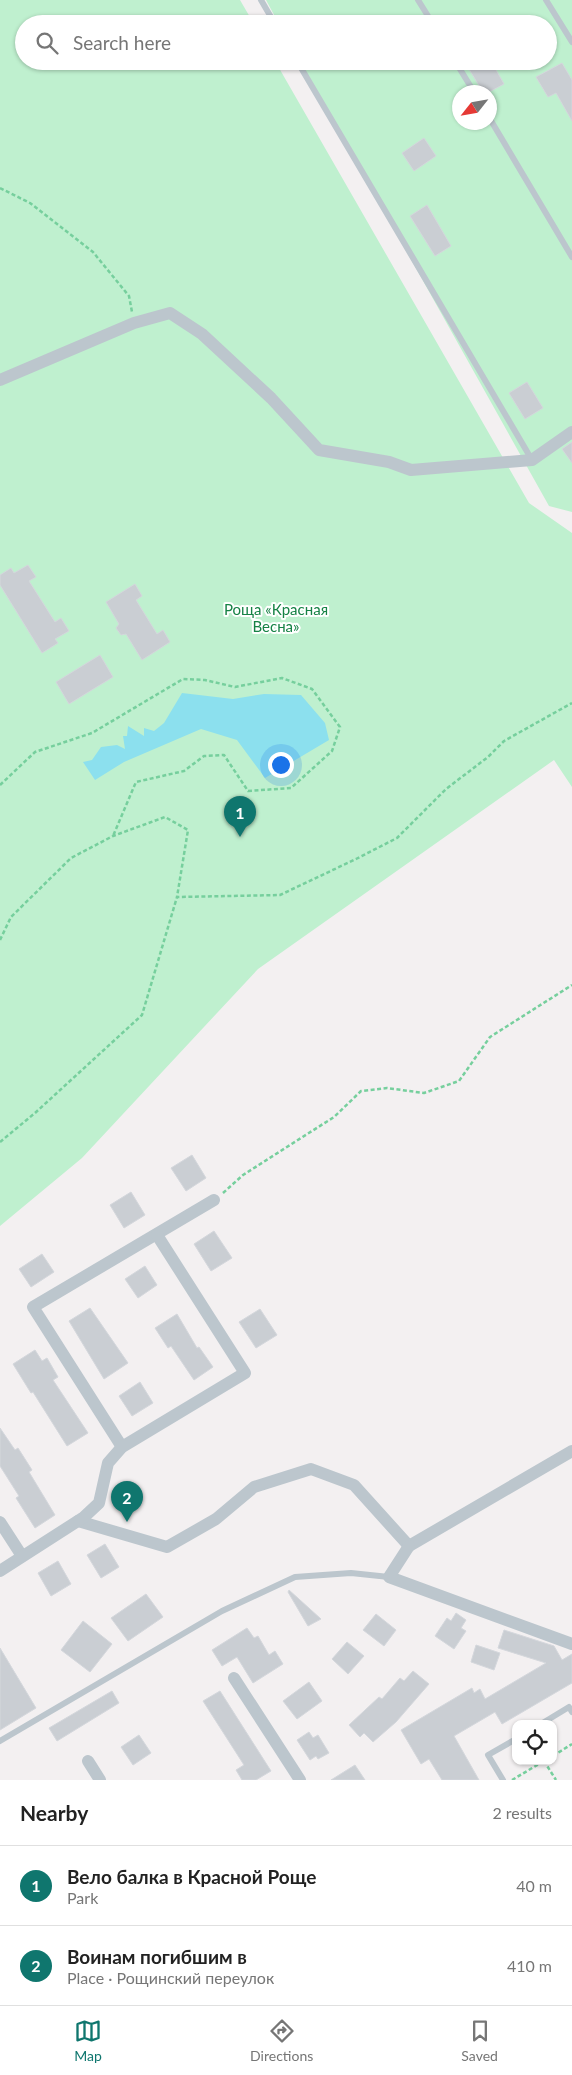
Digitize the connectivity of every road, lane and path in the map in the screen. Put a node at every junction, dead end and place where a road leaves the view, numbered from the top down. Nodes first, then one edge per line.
1 (260, 0) edge
2 (418, 0) edge
3 (546, 0) edge
4 (269, 15) edge
5 (427, 15) edge
6 (555, 15) edge
7 (557, 18) edge
8 (572, 42) edge
9 (302, 70) edge
10 (461, 70) edge
11 (470, 85) edge
12 (497, 130) edge
13 (0, 188) edge
14 (572, 257) edge
15 (134, 323) junction
16 (0, 380) edge
17 (572, 432) edge
18 (532, 460) junction
19 (572, 703) edge
20 (0, 785) edge
21 (114, 836) junction
22 (177, 897) junction
23 (0, 940) edge
24 (572, 985) edge
25 (0, 1142) edge
26 (214, 1200) joint
27 (157, 1235) junction
28 (122, 1447) junction
29 (572, 1451) edge
30 (78, 1521) junction
31 (0, 1522) edge
32 (409, 1546) junction
33 (22, 1556) junction
34 (0, 1571) edge
35 (389, 1577) junction
36 (572, 1644) edge
37 (234, 1678) dead end
38 (572, 1712) edge
39 (548, 1720) edge
40 (512, 1741) edge
41 (0, 1742) edge
42 (572, 1744) edge
43 (557, 1753) edge
44 (88, 1761) dead end
45 (537, 1765) edge
46 (547, 1765) edge
47 (100, 1780) edge
48 (300, 1780) edge
49 (503, 1780) edge
50 (512, 1780) edge
51 (556, 1780) edge

1 - 4 lane
2 - 5 lane
3 - 6 lane
7 - 8 lane
9 - 18 lane
10 - 11 lane
12 - 14 lane
13 - 15 path
15 - 16 street
15 - 18 street
17 - 18 street
19 - 22 path
20 - 21 path
21 - 22 path
21 - 23 path
22 - 25 path
24 - 26 path
26 - 27 street
27 - 28 street
27 - 28 street
28 - 30 street
29 - 32 street
30 - 32 street
30 - 33 street
31 - 33 street
32 - 35 street
33 - 34 street
35 - 36 street
35 - 41 lane
37 - 48 street
38 - 39 lane
40 - 49 lane
42 - 43 path
44 - 47 street
45 - 50 path
46 - 51 path

